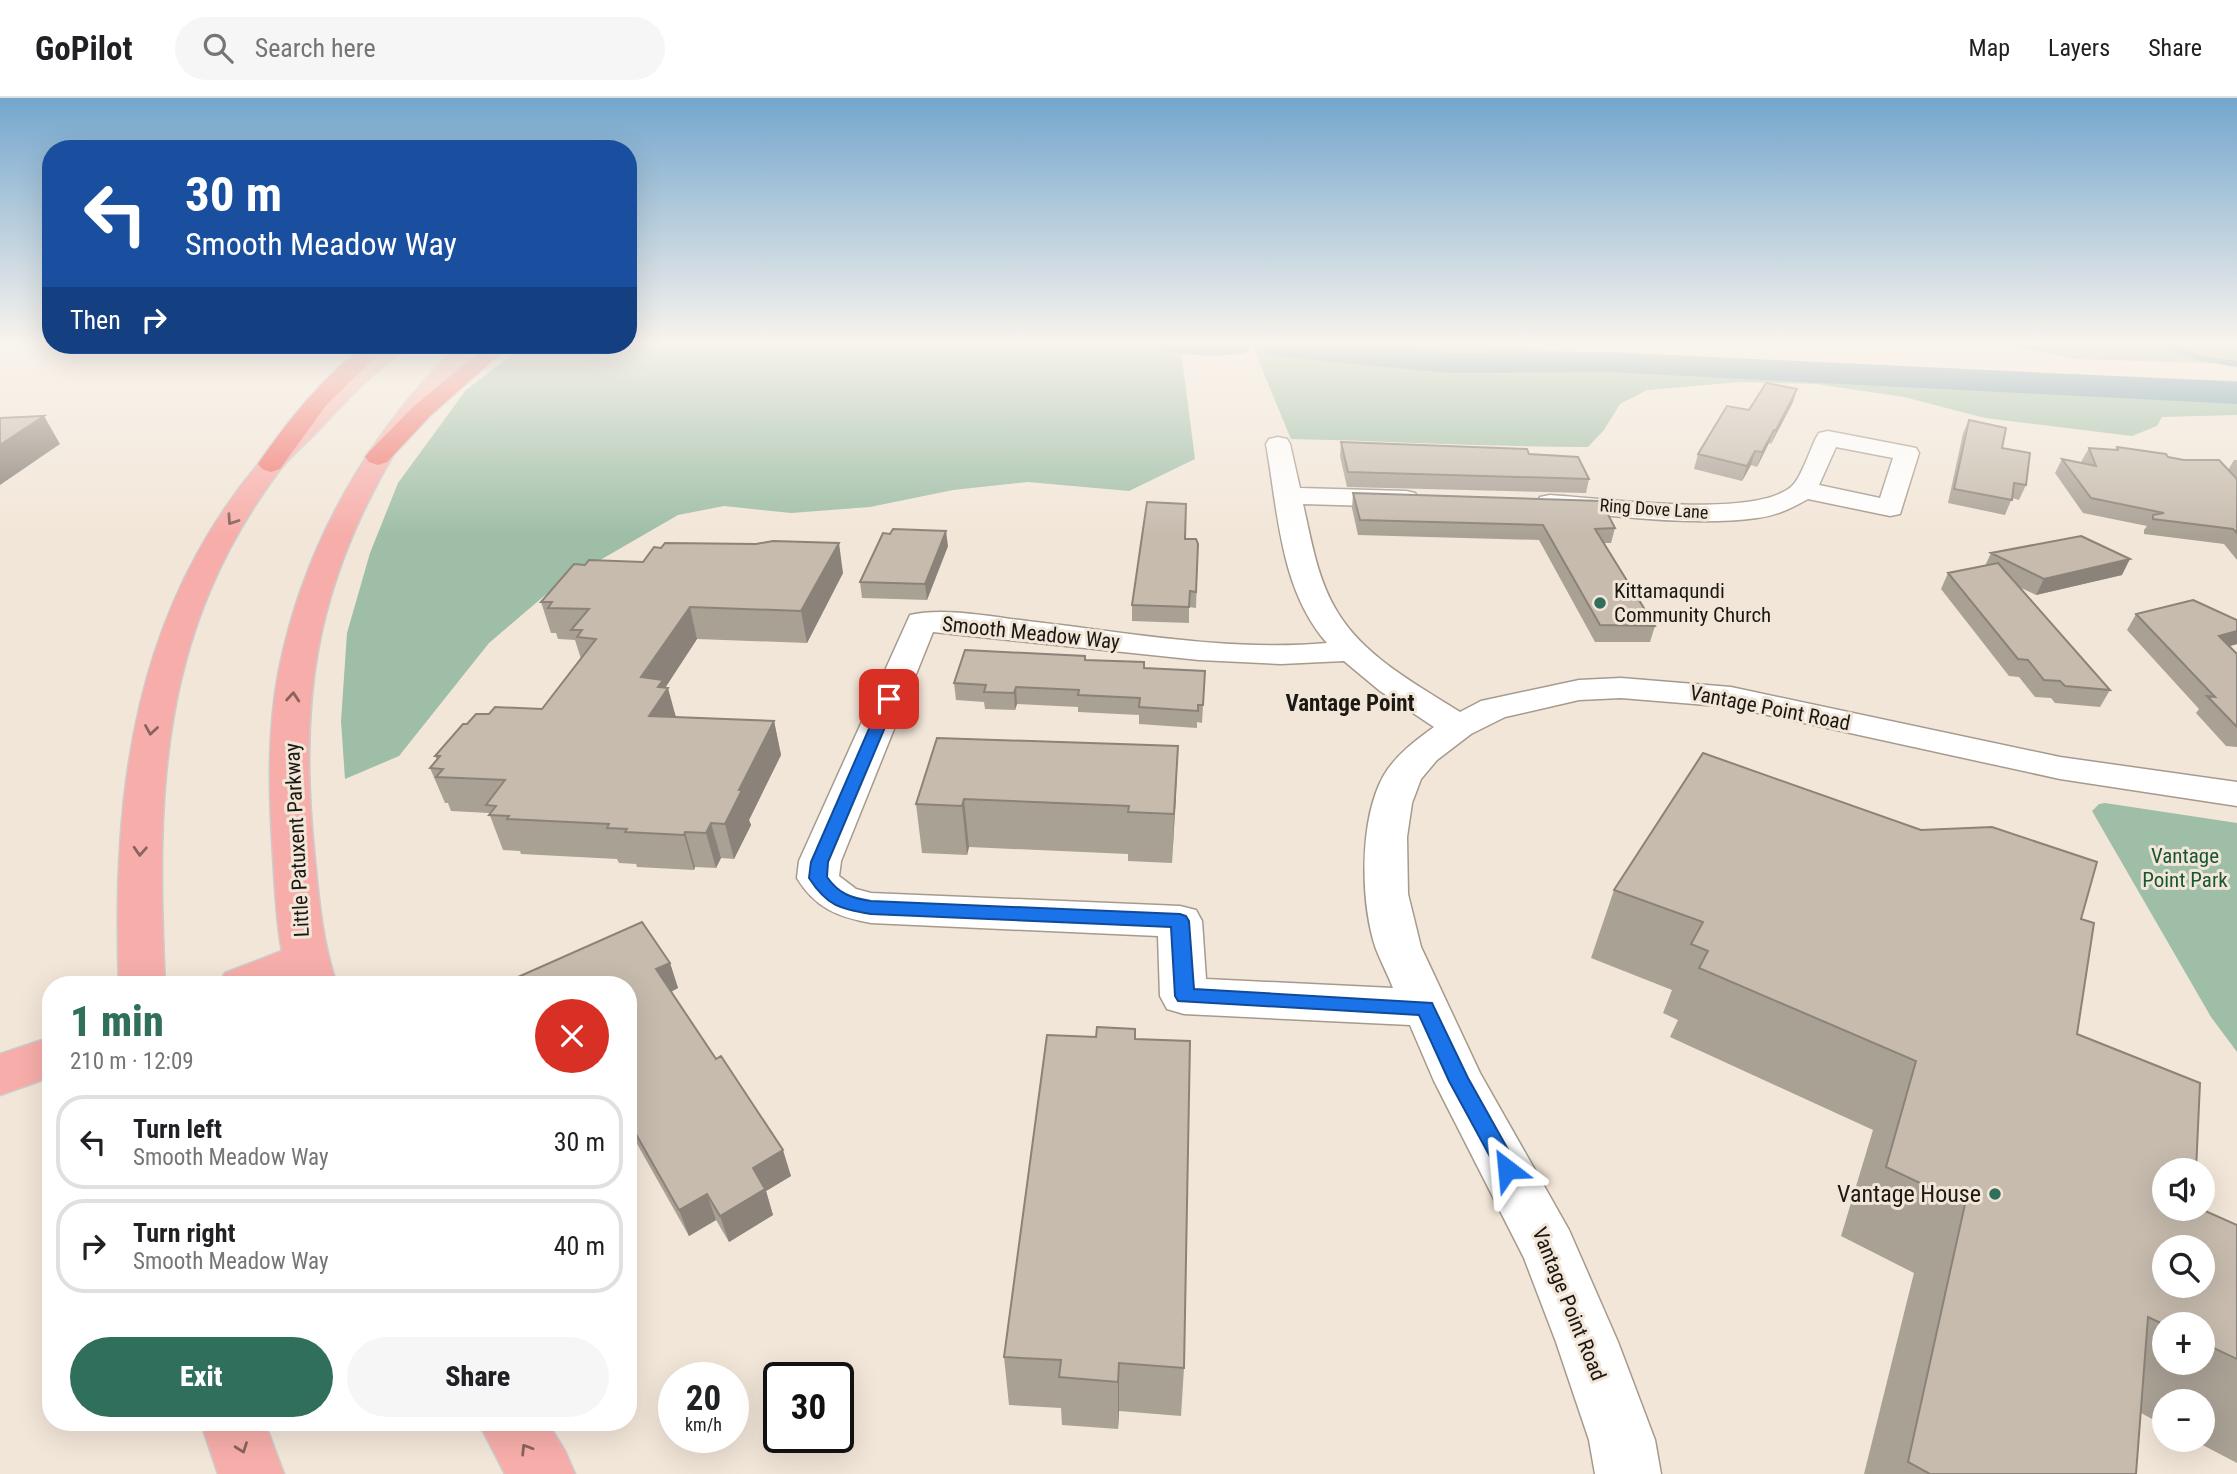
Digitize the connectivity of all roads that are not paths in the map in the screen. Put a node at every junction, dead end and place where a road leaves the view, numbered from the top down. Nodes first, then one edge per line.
1 (311, 407) edge
2 (328, 407) edge
3 (412, 407) edge
4 (427, 407) edge
5 (1278, 444) dead end
6 (378, 457) junction
7 (271, 464) junction
8 (1804, 490) dead end
9 (1289, 496) junction
10 (1432, 500) edge
11 (1529, 503) edge
12 (1351, 650) junction
13 (1458, 726) junction
14 (2237, 794) edge
15 (309, 973) edge
16 (142, 976) edge
17 (1425, 1008) junction
18 (42, 1059) edge
19 (0, 1075) edge
20 (236, 1431) edge
21 (516, 1431) edge
22 (251, 1474) edge
23 (542, 1474) edge
24 (1628, 1474) edge

1 - 7 highway
2 - 7 main road
3 - 6 main road, Little Patuxent Parkway
4 - 6 highway
5 - 9 street
15 -> 6 main road, Little Patuxent Parkway
7 -> 16 main road
8 - 11 street, Ring Dove Lane
9 - 10 street
9 - 12 street
12 - 13 street
12 - 17 street, Smooth Meadow Way
13 - 14 street, Vantage Point Road
13 - 17 street, Vantage Point Road
17 - 24 street, Vantage Point Road
18 - 19 main road
20 -> 22 main road
23 -> 21 main road

